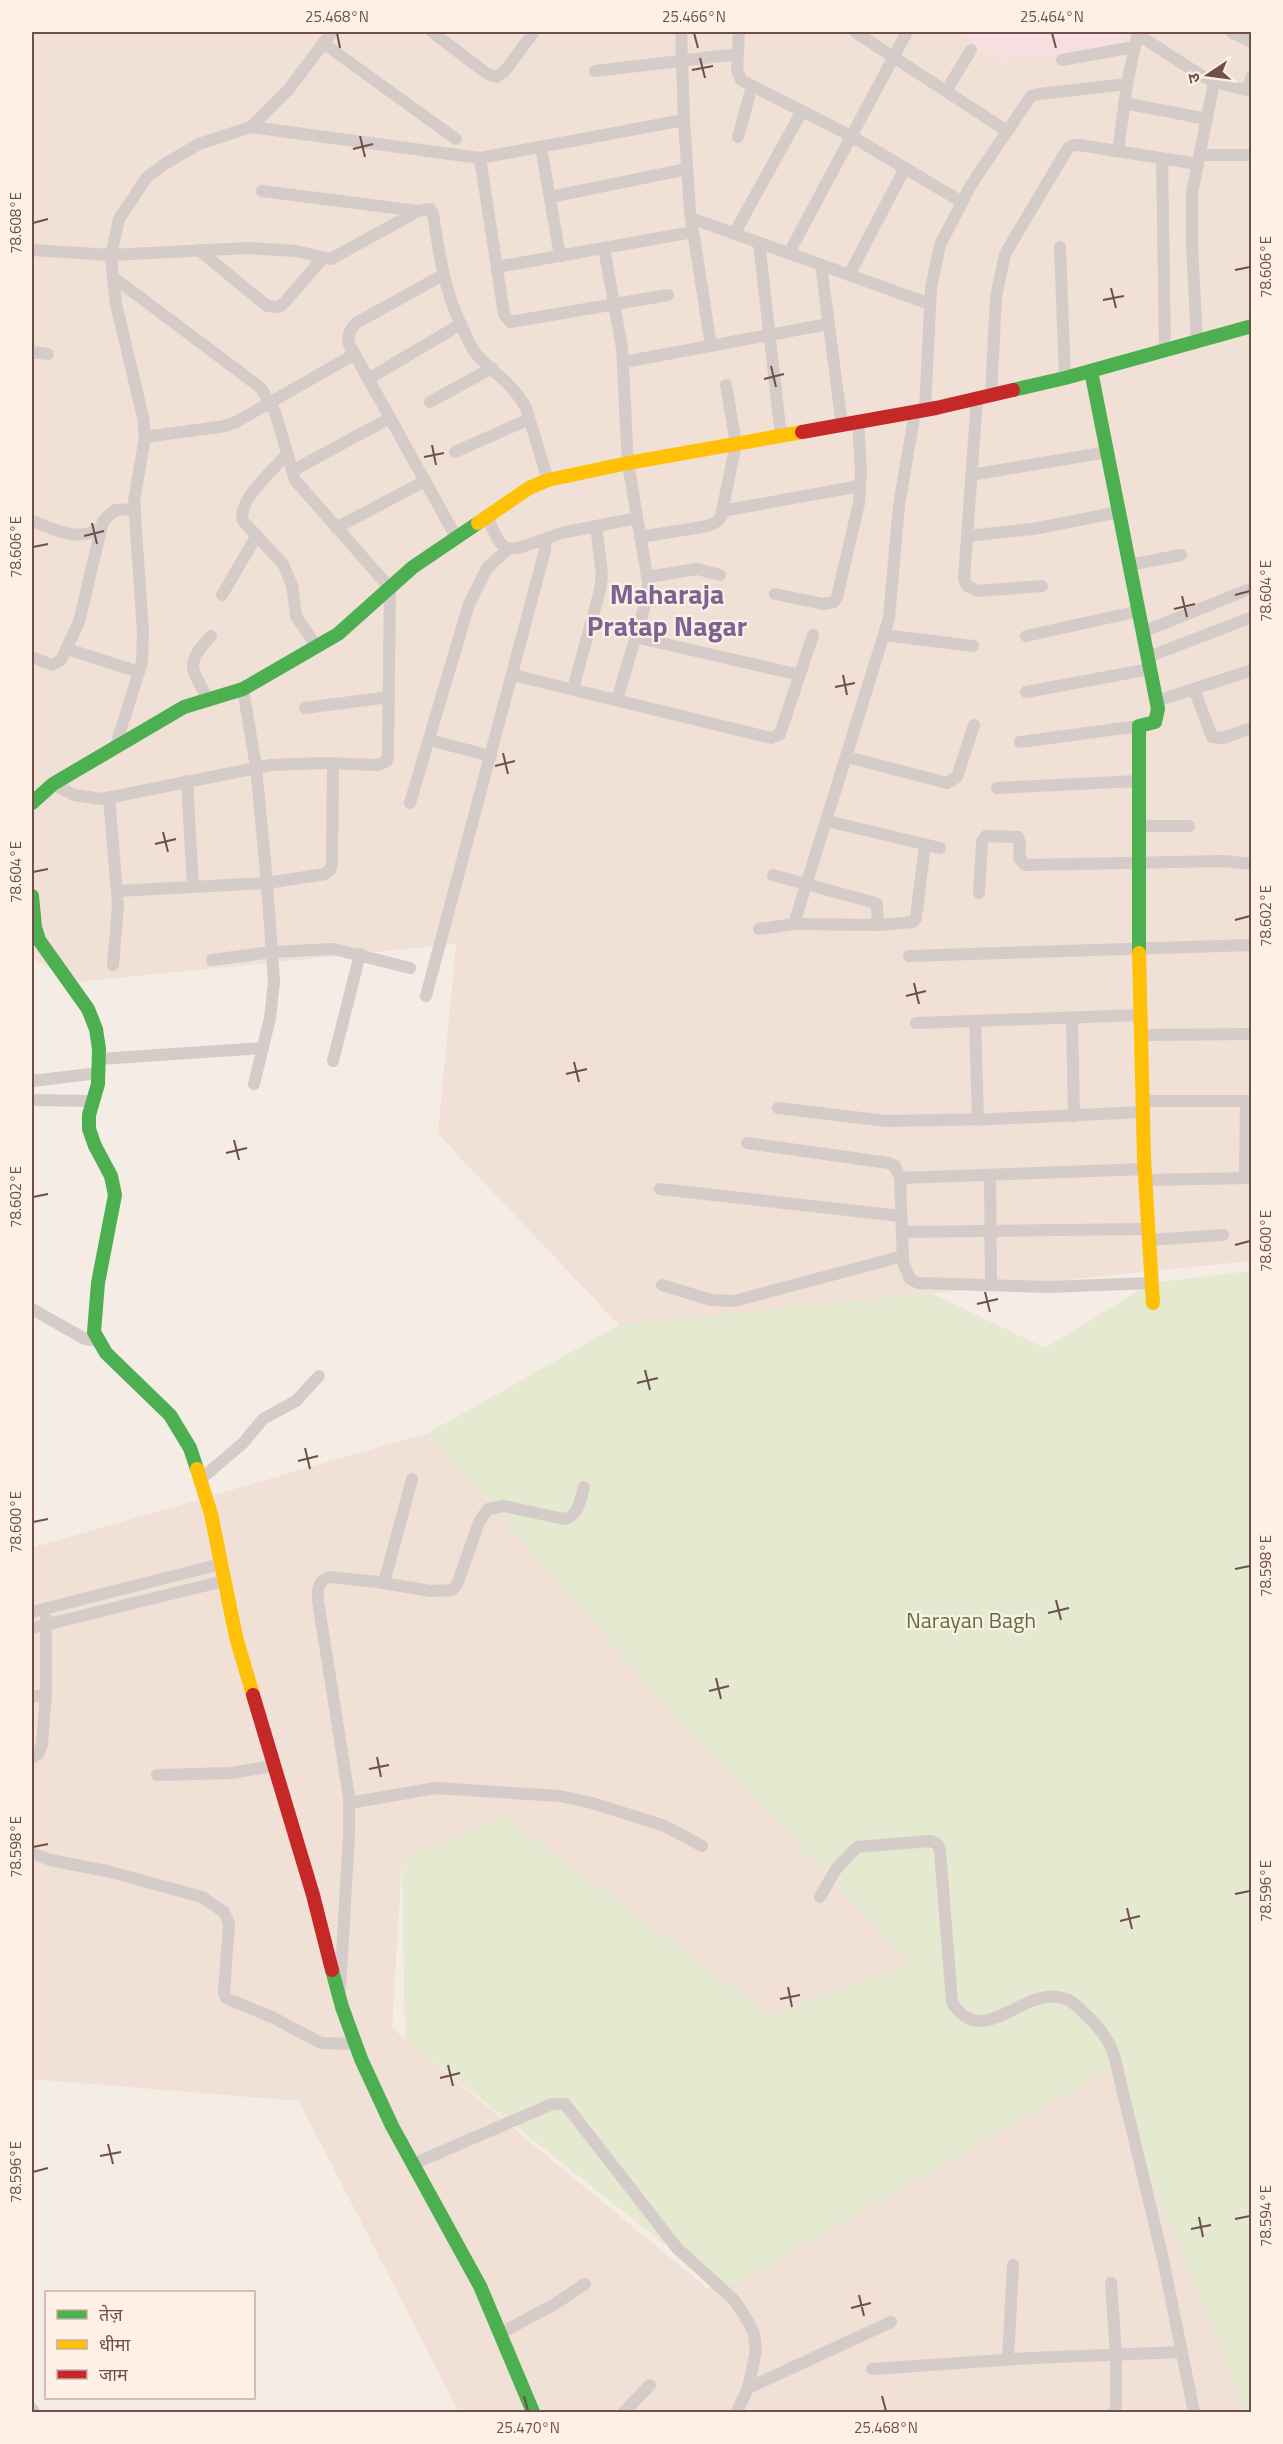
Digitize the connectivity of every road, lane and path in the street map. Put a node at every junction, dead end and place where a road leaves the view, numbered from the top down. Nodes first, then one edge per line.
1 (332, 32) edge
2 (432, 32) edge
3 (534, 32) edge
4 (681, 32) edge
5 (739, 32) edge
6 (855, 32) edge
7 (907, 32) edge
8 (1231, 32) edge
9 (1136, 37) edge
10 (1251, 42) edge
11 (323, 43) junction
12 (971, 50) dead end
13 (738, 54) junction
14 (892, 56) junction
15 (1062, 60) dead end
16 (682, 62) junction
17 (595, 71) dead end
18 (1251, 76) edge
19 (1214, 82) junction
20 (1127, 84) junction
21 (752, 86) junction
22 (1249, 90) edge
23 (946, 91) junction
24 (1124, 103) junction
25 (802, 111) junction
26 (1207, 119) junction
27 (684, 120) junction
28 (250, 127) junction
29 (1007, 131) junction
30 (850, 136) junction
31 (738, 137) dead end
32 (456, 140) dead end
33 (541, 147) junction
34 (1118, 152) junction
35 (1251, 155) edge
36 (480, 158) junction
37 (1162, 158) junction
38 (1199, 159) junction
39 (905, 168) junction
40 (687, 169) junction
41 (262, 190) dead end
42 (550, 196) junction
43 (962, 202) junction
44 (418, 211) junction
45 (691, 218) junction
46 (693, 232) junction
47 (734, 234) junction
48 (759, 243) junction
49 (1060, 247) dead end
50 (604, 248) junction
51 (32, 250) edge
52 (199, 250) junction
53 (789, 253) junction
54 (111, 255) junction
55 (560, 256) junction
56 (323, 258) junction
57 (820, 265) junction
58 (497, 267) junction
59 (443, 275) junction
60 (849, 275) junction
61 (113, 277) junction
62 (668, 295) dead end
63 (930, 304) junction
64 (615, 305) junction
65 (461, 324) junction
66 (828, 324) junction
67 (1251, 326) edge
68 (770, 335) junction
69 (1197, 341) junction
70 (711, 346) junction
71 (1165, 350) junction
72 (32, 352) edge
73 (48, 354) dead end
74 (354, 354) junction
75 (624, 362) junction
76 (492, 368) junction
77 (1091, 370) junction
78 (1065, 378) junction
79 (368, 379) junction
80 (726, 385) dead end
81 (991, 395) junction
82 (976, 398) junction
83 (271, 401) junction
84 (430, 402) dead end
85 (920, 411) junction
86 (390, 418) junction
87 (529, 418) junction
88 (858, 422) junction
89 (842, 425) junction
90 (781, 436) junction
91 (144, 437) junction
92 (736, 444) junction
93 (455, 452) dead end
94 (1107, 452) junction
95 (287, 454) junction
96 (628, 463) junction
97 (292, 471) junction
98 (971, 475) junction
99 (548, 480) junction
100 (425, 481) junction
101 (860, 486) junction
102 (135, 509) junction
103 (722, 511) junction
104 (1119, 512) junction
105 (487, 515) junction
106 (637, 518) junction
107 (32, 521) edge
108 (596, 526) junction
109 (100, 528) junction
110 (336, 528) junction
111 (257, 536) junction
112 (967, 536) junction
113 (456, 537) junction
114 (640, 537) junction
115 (545, 539) junction
116 (508, 549) junction
117 (1181, 555) dead end
118 (1130, 566) junction
119 (720, 575) dead end
120 (647, 577) junction
121 (1042, 586) dead end
122 (390, 588) junction
123 (1251, 588) edge
124 (775, 594) dead end
125 (222, 595) dead end
126 (1139, 611) junction
127 (1251, 617) edge
128 (1143, 632) junction
129 (813, 635) dead end
130 (884, 635) junction
131 (211, 636) dead end
132 (1026, 636) dead end
133 (636, 637) junction
134 (973, 646) dead end
135 (316, 647) junction
136 (66, 649) junction
137 (32, 657) edge
138 (1149, 663) junction
139 (1251, 670) edge
140 (139, 672) junction
141 (513, 675) junction
142 (800, 675) junction
143 (243, 689) junction
144 (573, 689) junction
145 (1194, 689) junction
146 (1026, 692) dead end
147 (389, 697) junction
148 (617, 700) junction
149 (209, 701) junction
150 (1156, 702) junction
151 (305, 708) dead end
152 (974, 725) dead end
153 (1138, 726) junction
154 (1251, 728) edge
155 (429, 740) junction
156 (1020, 742) dead end
157 (116, 745) junction
158 (491, 756) junction
159 (847, 757) junction
160 (333, 764) junction
161 (256, 767) junction
162 (187, 781) junction
163 (1138, 781) junction
164 (53, 784) junction
165 (997, 788) dead end
166 (109, 797) junction
167 (32, 803) edge
168 (410, 803) dead end
169 (827, 821) junction
170 (1138, 826) junction
171 (1189, 826) dead end
172 (925, 845) junction
173 (940, 848) dead end
174 (1137, 863) junction
175 (1251, 864) edge
176 (773, 875) dead end
177 (267, 883) junction
178 (807, 885) junction
179 (193, 887) junction
180 (118, 891) junction
181 (979, 893) dead end
182 (32, 896) edge
183 (794, 924) junction
184 (878, 925) junction
185 (759, 929) dead end
186 (1251, 945) edge
187 (1139, 947) junction
188 (272, 952) junction
189 (360, 954) junction
190 (909, 956) dead end
191 (212, 960) dead end
192 (113, 965) dead end
193 (410, 968) dead end
194 (426, 996) dead end
195 (1140, 1016) junction
196 (1072, 1018) junction
197 (975, 1021) junction
198 (916, 1023) dead end
199 (1251, 1034) edge
200 (1140, 1035) junction
201 (263, 1048) junction
202 (333, 1061) dead end
203 (99, 1066) junction
204 (32, 1081) edge
205 (254, 1084) dead end
206 (32, 1100) edge
207 (93, 1101) junction
208 (1249, 1101) edge
209 (1142, 1107) junction
210 (778, 1108) dead end
211 (1074, 1116) junction
212 (978, 1120) junction
213 (747, 1143) dead end
214 (1145, 1175) junction
215 (990, 1176) junction
216 (900, 1178) junction
217 (1248, 1178) edge
218 (660, 1189) dead end
219 (901, 1216) junction
220 (991, 1231) junction
221 (902, 1232) junction
222 (1148, 1235) junction
223 (1224, 1235) dead end
224 (903, 1256) junction
225 (1151, 1283) junction
226 (662, 1285) dead end
227 (991, 1285) junction
228 (1153, 1303) dead end
229 (32, 1309) edge
230 (98, 1341) junction
231 (318, 1376) dead end
232 (201, 1479) junction
233 (412, 1479) dead end
234 (584, 1487) dead end
235 (221, 1564) junction
236 (224, 1581) junction
237 (384, 1583) junction
238 (46, 1608) junction
239 (32, 1612) edge
240 (46, 1625) junction
241 (32, 1628) edge
242 (46, 1694) junction
243 (32, 1697) edge
244 (32, 1758) edge
245 (273, 1766) junction
246 (157, 1775) dead end
247 (349, 1803) junction
248 (702, 1846) dead end
249 (32, 1853) edge
250 (820, 1897) dead end
251 (339, 1994) junction
252 (355, 2044) junction
253 (413, 2164) junction
254 (1013, 2265) dead end
255 (1111, 2283) dead end
256 (585, 2284) dead end
257 (891, 2322) dead end
258 (501, 2332) junction
259 (1182, 2352) junction
260 (1116, 2354) junction
261 (1008, 2359) junction
262 (872, 2369) dead end
263 (650, 2385) dead end
264 (748, 2388) junction
265 (533, 2412) edge
266 (624, 2412) edge
267 (737, 2412) edge
268 (1114, 2412) edge
269 (1194, 2412) edge

1 - 11 street
2 - 3 street
4 - 16 street
5 - 13 street
6 - 14 street
7 - 14 street
8 - 10 street
9 - 15 street
9 - 19 street
9 - 20 street
11 - 28 street
11 - 32 street
12 - 23 street
13 - 16 street
13 - 21 street
14 - 23 street
14 - 30 street
16 - 17 street
16 - 27 street
18 - 22 street
19 - 22 street
19 - 26 street
20 - 24 street
20 - 29 street
21 - 25 street
21 - 31 street
23 - 29 street
24 - 26 street
24 - 34 street
25 - 30 street
25 - 47 street
26 - 38 street
27 - 33 street
27 - 40 street
28 - 36 street
28 - 54 street
29 - 43 street
30 - 39 street
30 - 53 street
33 - 36 street
33 - 42 street
34 - 37 street
34 - 81 street
35 - 38 street
36 - 58 street
37 - 38 street
37 - 71 street
38 - 69 street
39 - 43 street
39 - 60 street
40 - 42 street
40 - 45 street
41 - 44 street
42 - 55 street
43 - 63 street
44 - 56 street
44 - 59 street
45 - 46 street
45 - 47 street
46 - 50 street
46 - 70 street
47 - 48 street
48 - 53 street
48 - 68 street
49 - 78 street
50 - 55 street
50 - 64 street
51 - 54 street
52 - 54 street
52 - 56 street
52 - 56 street
53 - 57 street
54 - 61 street
55 - 58 street
57 - 60 street
57 - 66 street
58 - 64 street
59 - 65 street
59 - 74 street
60 - 63 street
61 - 83 street
61 - 91 street
62 - 64 street
63 - 85 street
64 - 75 street
65 - 76 street
65 - 79 street
66 - 68 street
66 - 89 street
67 - 69 street
68 - 70 street
68 - 90 street
69 - 71 street
70 - 75 street
71 - 77 street
72 - 73 street
74 - 79 street
74 - 83 street
75 - 96 street
76 - 84 street
76 - 87 street
77 - 78 street
77 - 94 street
78 - 81 street
79 - 86 street
80 - 92 street
81 - 82 street
82 - 85 street
82 - 98 street
83 - 91 street
83 - 95 street
85 - 88 street
85 - 130 street
86 - 97 street
86 - 100 street
87 - 93 street
87 - 99 street
88 - 89 street
88 - 101 street
89 - 90 street
90 - 92 street
91 - 102 street
92 - 96 street
92 - 103 street
94 - 98 street
94 - 104 street
95 - 97 street
95 - 111 street
96 - 99 street
96 - 106 street
97 - 110 street
98 - 112 street
99 - 105 street
100 - 110 street
100 - 113 street
101 - 103 street
101 - 124 street
102 - 109 street
102 - 140 street
103 - 114 street
104 - 112 street
104 - 118 street
105 - 113 street
105 - 116 street
106 - 108 street
106 - 114 street
107 - 109 street
108 - 115 street
108 - 144 street
109 - 136 street
110 - 122 street
111 - 125 street
111 - 135 street
112 - 121 street
113 - 122 street
114 - 120 street
115 - 116 street
115 - 141 street
116 - 155 street
117 - 118 street
118 - 126 street
119 - 120 street
120 - 133 street
122 - 135 street
122 - 147 street
123 - 128 street
126 - 128 street
126 - 132 street
127 - 138 street
128 - 138 street
129 - 142 street
130 - 134 street
130 - 159 street
131 - 149 street
133 - 142 street
133 - 148 street
135 - 143 street
136 - 137 street
136 - 140 street
138 - 146 street
138 - 150 street
139 - 145 street
140 - 157 street
141 - 144 street
141 - 158 street
142 - 148 street
143 - 149 street
143 - 161 street
144 - 148 street
145 - 150 street
145 - 154 street
147 - 151 street
147 - 160 street
149 - 157 street
150 - 153 street
152 - 159 street
153 - 156 street
153 - 163 street
155 - 158 street
155 - 168 street
157 - 164 street
158 - 194 street
159 - 169 street
160 - 161 street
160 - 177 street
161 - 162 street
161 - 177 street
162 - 166 street
162 - 179 street
163 - 165 street
163 - 170 street
164 - 166 street
164 - 167 street
166 - 180 street
169 - 172 street
169 - 178 street
170 - 171 street
170 - 174 street
172 - 173 street
172 - 184 street
174 - 175 street
174 - 181 street
174 - 187 street
176 - 178 street
177 - 179 street
177 - 188 street
178 - 183 street
178 - 184 street
179 - 180 street
180 - 192 street
182 - 203 street
183 - 184 street
183 - 185 street
186 - 187 street
187 - 190 street
187 - 195 street
188 - 189 street
188 - 191 street
188 - 201 street
189 - 193 street
189 - 202 street
195 - 196 street
195 - 200 street
196 - 197 street
196 - 211 street
197 - 198 street
197 - 212 street
199 - 200 street
200 - 209 street
201 - 203 street
201 - 205 street
203 - 204 street
203 - 207 street
206 - 207 street
207 - 230 street
208 - 209 street
208 - 217 street
209 - 211 street
209 - 214 street
210 - 212 street
211 - 212 street
213 - 216 street
214 - 215 street
214 - 217 street
214 - 222 street
215 - 216 street
215 - 220 street
216 - 219 street
218 - 219 street
219 - 221 street
220 - 221 street
220 - 222 street
220 - 227 street
221 - 224 street
222 - 223 street
222 - 225 street
224 - 226 street
224 - 227 street
225 - 227 street
225 - 228 street
229 - 230 street
230 - 232 street
231 - 232 street
232 - 235 street
233 - 237 street
234 - 237 street
235 - 236 street
235 - 238 street
236 - 240 street
236 - 245 street
237 - 247 street
238 - 239 street
238 - 240 street
240 - 241 street
240 - 242 street
242 - 243 street
242 - 244 street
245 - 246 street
245 - 251 street
247 - 248 street
247 - 251 street
249 - 252 street
250 - 259 street
251 - 252 street
252 - 253 street
253 - 258 street
253 - 264 street
254 - 261 street
255 - 260 street
256 - 258 street
257 - 264 street
258 - 265 street
259 - 260 street
259 - 269 street
260 - 261 street
260 - 268 street
261 - 262 street
263 - 266 street
264 - 267 street

